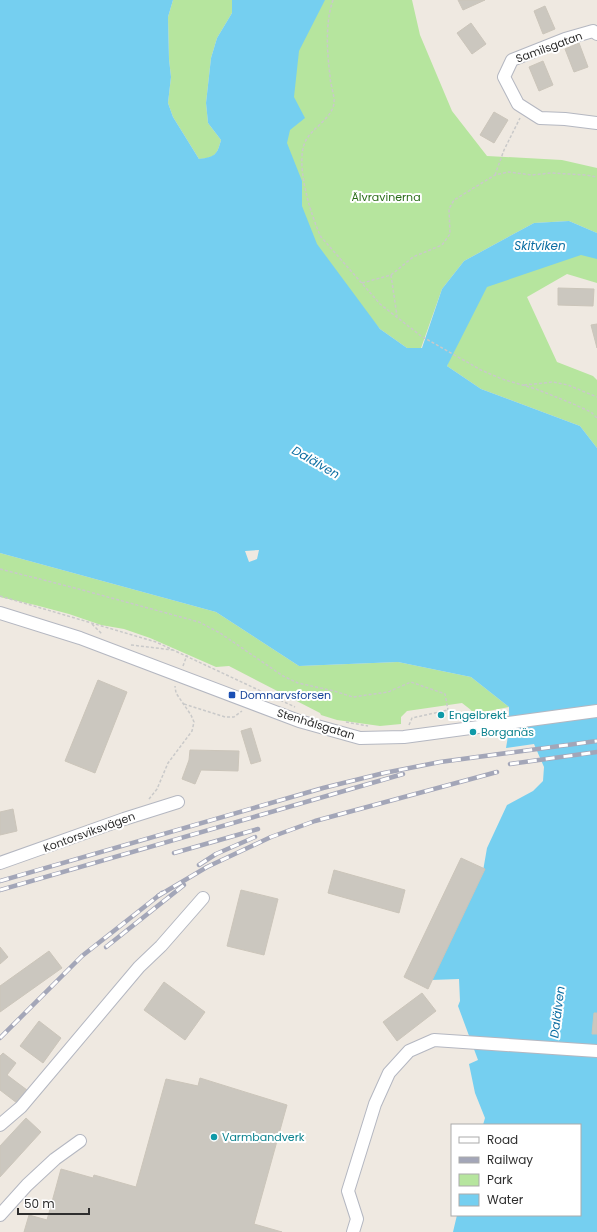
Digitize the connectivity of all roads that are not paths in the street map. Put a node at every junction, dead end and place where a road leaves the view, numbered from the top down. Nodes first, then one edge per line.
1 (597, 34) edge
2 (597, 123) edge
3 (0, 613) edge
4 (597, 711) edge
5 (178, 802) dead end
6 (0, 863) edge
7 (203, 898) dead end
8 (597, 1051) edge
9 (0, 1125) edge
10 (80, 1141) dead end
11 (0, 1215) edge
12 (353, 1232) edge

1 - 2 street, Samilsgatan
3 - 4 street, Stenhålsgatan
5 - 6 street, Kontorsviksvägen
7 - 9 street
8 - 12 street
10 - 11 street

